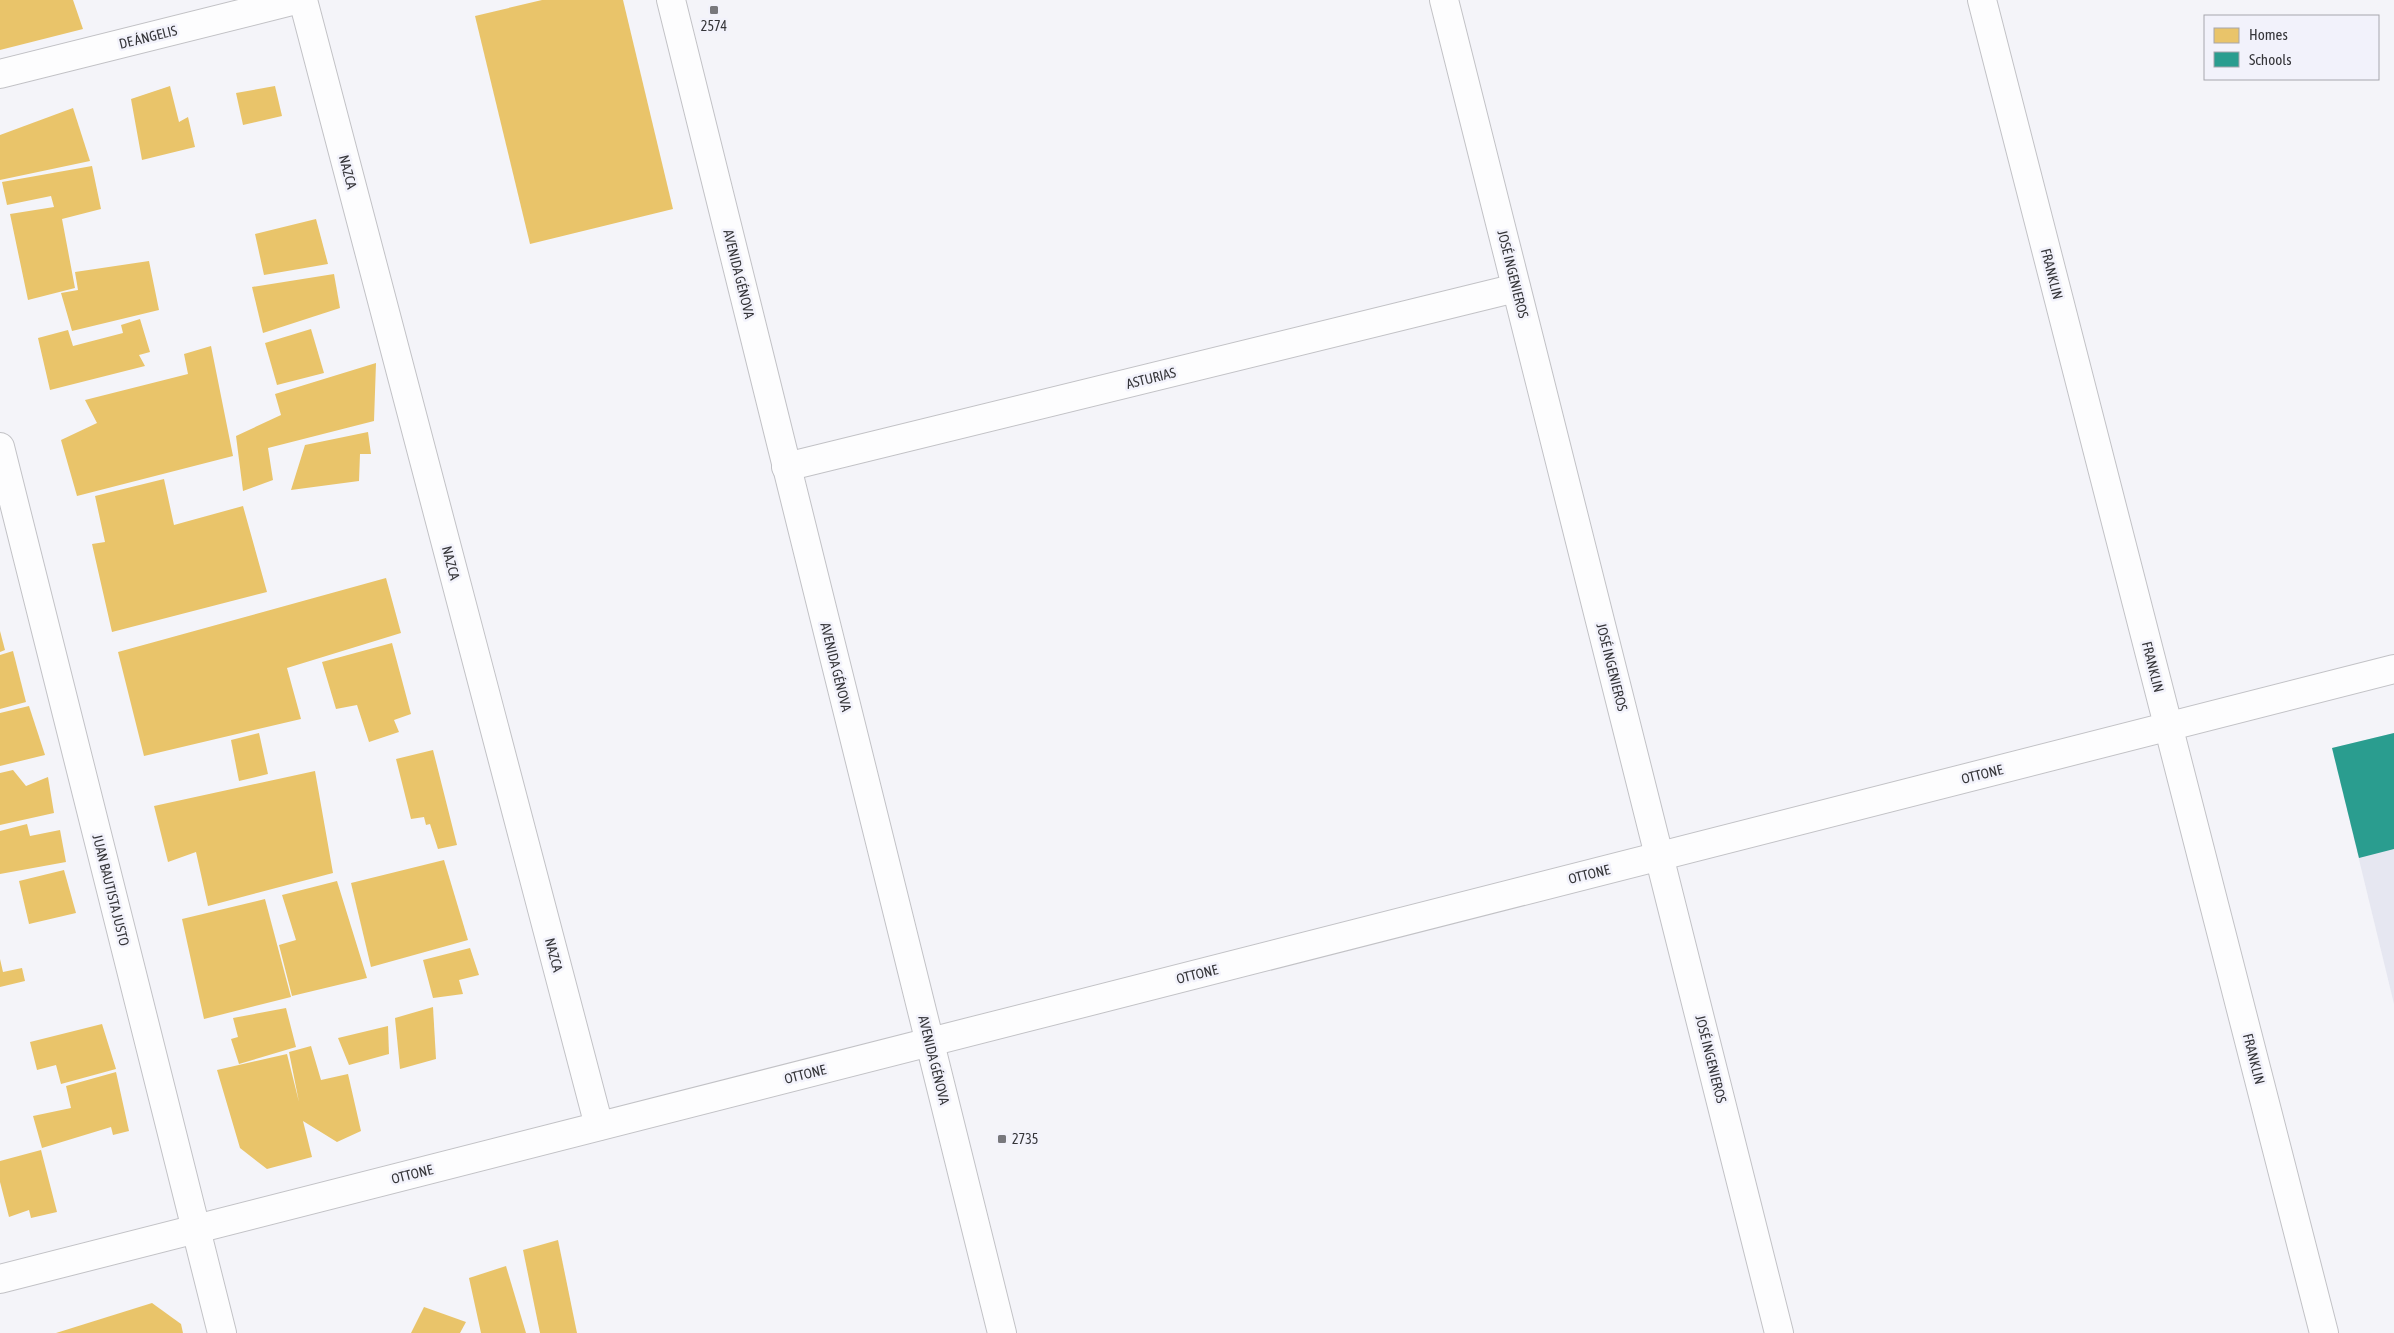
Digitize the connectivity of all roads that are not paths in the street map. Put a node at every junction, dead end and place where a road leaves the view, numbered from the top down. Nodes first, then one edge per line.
1 (296, 0) edge
2 (303, 0) edge
3 (671, 0) edge
4 (1444, 0) edge
5 (1982, 0) edge
6 (0, 74) edge
7 (1516, 288) junction
8 (0, 447) edge
9 (786, 468) junction
10 (2394, 669) edge
11 (2168, 726) junction
12 (1660, 856) junction
13 (930, 1042) junction
14 (599, 1126) junction
15 (196, 1230) junction
16 (0, 1279) edge
17 (222, 1333) edge
18 (1002, 1333) edge
19 (1780, 1333) edge
20 (2324, 1333) edge

1 - 6 street, DE ÁNGELIS
2 - 14 street, NAZCA
3 - 9 street, AVENIDA GÉNOVA
4 - 7 street, JOSÉ INGENIEROS
5 - 11 street, FRANKLIN
7 - 9 street, ASTURIAS
7 - 12 street, JOSÉ INGENIEROS
8 - 15 street, JUAN BAUTISTA JUSTO
9 - 13 street, AVENIDA GÉNOVA
10 - 11 street, OTTONE
11 - 12 street, OTTONE
11 - 20 street, FRANKLIN
12 - 13 street, OTTONE
12 - 19 street, JOSÉ INGENIEROS
13 - 14 street, OTTONE
13 - 18 street, AVENIDA GÉNOVA
14 - 15 street, OTTONE
15 - 16 street, OTTONE
15 - 17 street, JUAN BAUTISTA JUSTO

